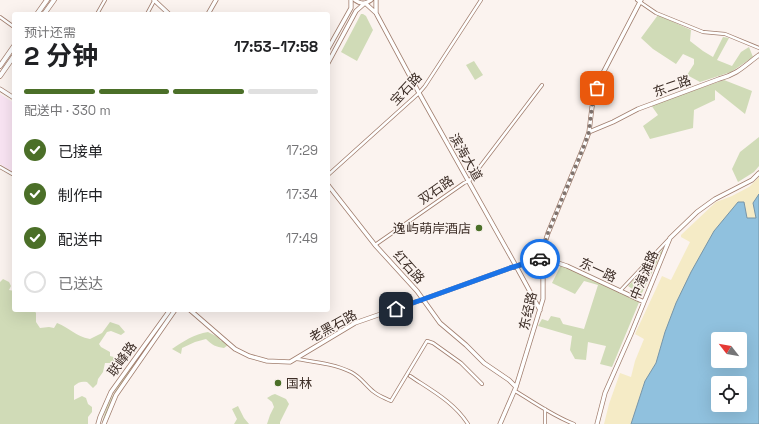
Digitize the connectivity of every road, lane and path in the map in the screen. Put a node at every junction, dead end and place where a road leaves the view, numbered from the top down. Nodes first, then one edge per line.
1 (47, 0) edge
2 (54, 0) edge
3 (105, 0) edge
4 (154, 0) edge
5 (216, 0) edge
6 (355, 0) edge
7 (371, 0) edge
8 (376, 0) edge
9 (481, 0) edge
10 (640, 1) edge
11 (351, 2) edge
12 (365, 3) junction
13 (38, 12) edge
14 (45, 12) edge
15 (98, 12) edge
16 (148, 12) edge
17 (165, 12) edge
18 (209, 12) edge
19 (376, 12) junction
20 (0, 17) edge
21 (12, 26) edge
22 (330, 45) edge
23 (759, 48) edge
24 (12, 49) edge
25 (759, 55) edge
26 (12, 59) edge
27 (330, 59) edge
28 (0, 66) edge
29 (0, 76) edge
30 (542, 85) dead end
31 (0, 89) edge
32 (419, 93) junction
33 (12, 97) edge
34 (589, 132) junction
35 (0, 168) edge
36 (330, 173) edge
37 (759, 173) edge
38 (12, 174) edge
39 (468, 181) junction
40 (330, 188) edge
41 (670, 238) junction
42 (375, 244) junction
43 (543, 258) junction
44 (516, 266) junction
45 (620, 291) junction
46 (424, 299) junction
47 (644, 302) junction
48 (540, 310) junction
49 (169, 312) edge
50 (174, 312) edge
51 (192, 312) edge
52 (296, 358) junction
53 (410, 376) dead end
54 (482, 384) dead end
55 (516, 389) junction
56 (546, 409) junction
57 (98, 424) edge
58 (104, 424) edge
59 (468, 424) edge
60 (500, 424) edge
61 (545, 424) edge
62 (574, 424) edge
63 (597, 424) edge

1 - 13 main road
2 - 14 main road
3 - 15 street
4 - 16 street
4 - 17 main road
5 - 18 main road
6 - 12 main road
7 - 12 main road
8 - 19 main road
9 - 32 street, 宝石路
10 - 23 street
10 - 34 main road, 东经路
11 - 22 main road
12 - 19 main road
12 - 27 main road
19 - 32 main road, 滨海大道
20 - 21 street
24 - 28 main road
25 - 34 main road, 东二路
26 - 29 main road
30 - 39 street, 双石路
31 - 33 main road
32 - 36 street, 宝石路
32 - 39 main road, 滨海大道
34 - 43 main road, 东经路
35 - 38 street
37 - 41 main road, 中海滩路
39 - 42 street, 双石路
39 - 44 main road, 滨海大道
40 - 42 main road, 红石路
41 - 45 street
41 - 47 main road, 中海滩路
42 - 46 main road, 红石路
43 - 44 main road, 老黑石路
43 - 45 main road, 东一路
43 - 48 main road, 东经路
44 - 46 main road, 老黑石路
44 - 48 main road, 滨海大道
45 - 47 main road, 东一路
46 - 52 main road, 老黑石路
46 - 55 main road, 红石路
47 - 63 main road, 中海滩路
48 - 55 main road, 东经路
49 - 57 main road, 联峰路
50 - 58 main road, 联峰路
51 - 52 main road, 老黑石路
52 - 54 street
53 - 59 street
55 - 56 street
55 - 60 main road, 东经路
56 - 61 street
56 - 62 street

